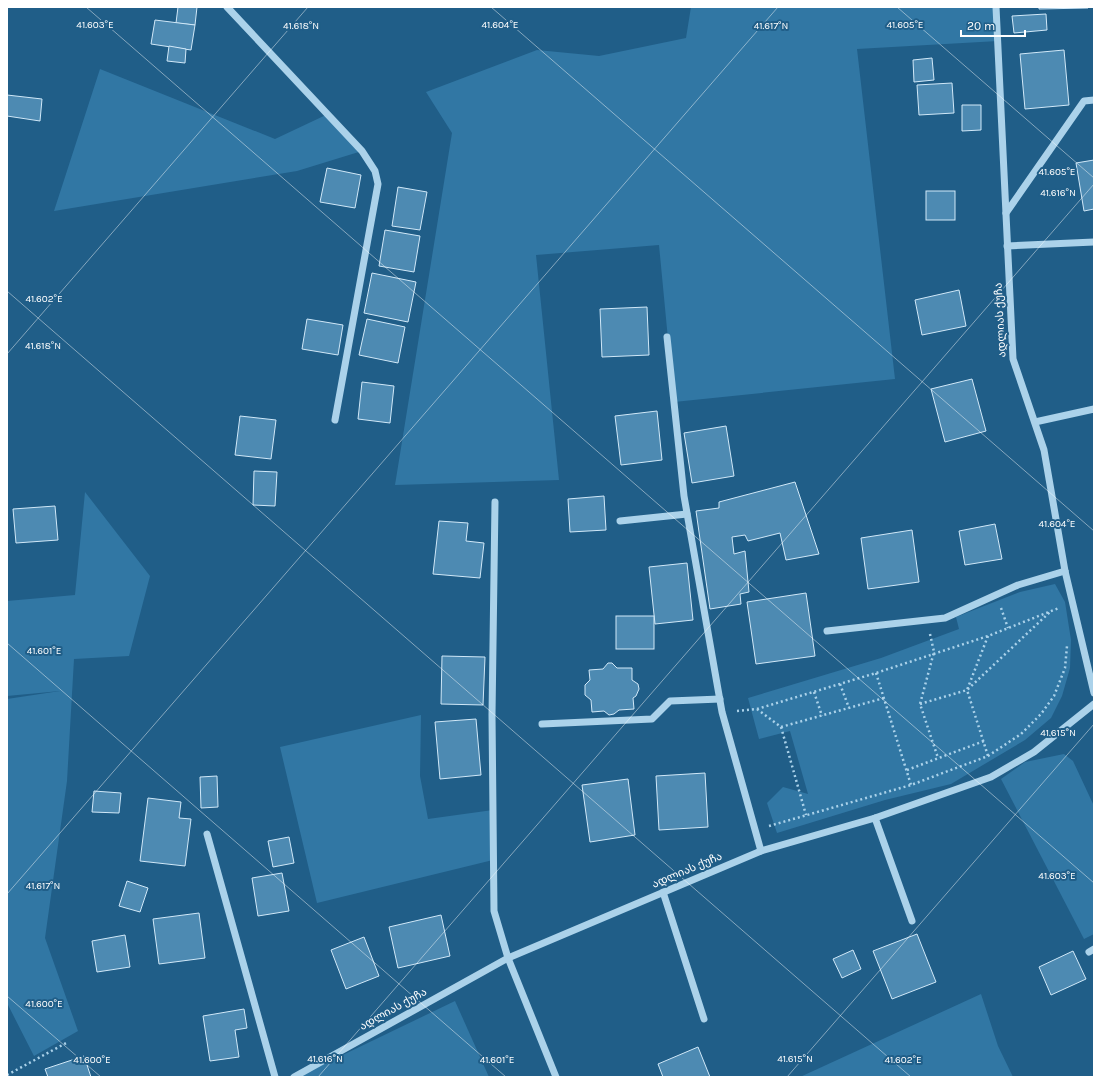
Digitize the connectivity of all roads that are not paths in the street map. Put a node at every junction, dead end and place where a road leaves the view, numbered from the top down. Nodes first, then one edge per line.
1 (227, 7) edge
2 (996, 7) edge
3 (1094, 100) edge
4 (1006, 213) junction
5 (1094, 242) edge
6 (1007, 246) junction
7 (667, 337) dead end
8 (1094, 409) edge
9 (335, 420) dead end
10 (1035, 422) junction
11 (495, 502) dead end
12 (687, 514) junction
13 (620, 521) dead end
14 (1065, 571) junction
15 (828, 631) dead end
16 (1094, 694) edge
17 (720, 699) junction
18 (1094, 704) edge
19 (542, 724) dead end
20 (874, 818) junction
21 (207, 834) dead end
22 (761, 851) junction
23 (663, 892) junction
24 (912, 921) dead end
25 (508, 958) junction
26 (704, 1019) dead end
27 (275, 1077) edge
28 (294, 1077) edge
29 (556, 1077) edge

1 - 9 street
2 - 4 street, ადლიას ქუჩა
3 - 4 street
4 - 6 street, ადლიას ქუჩა
5 - 6 street
6 - 10 street, ადლიას ქუჩა
7 - 12 street
8 - 10 street
10 - 14 street, ადლიას ქუჩა
11 - 25 street
12 - 13 street
12 - 17 street
14 - 15 street
14 - 16 street, ადლიას ქუჩა
17 - 19 street
17 - 22 street
18 - 20 street, ადლიას ქუჩა
20 - 22 street, ადლიას ქუჩა
20 - 24 street
21 - 27 street
22 - 23 street, ადლიას ქუჩა
23 - 25 street, ადლიას ქუჩა
23 - 26 street
25 - 28 street, ადლიას ქუჩა
25 - 29 street

